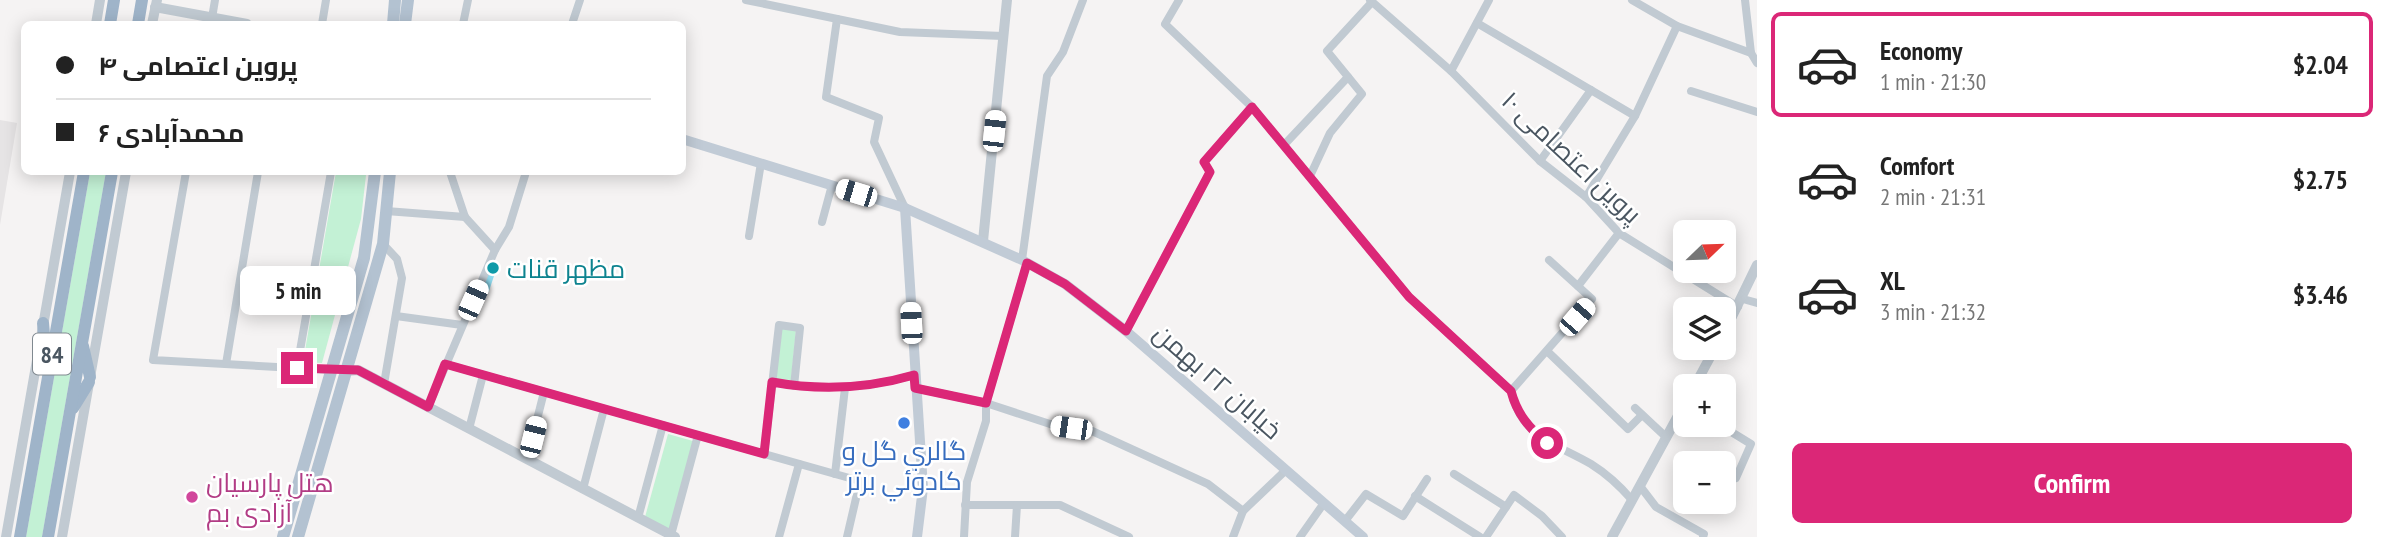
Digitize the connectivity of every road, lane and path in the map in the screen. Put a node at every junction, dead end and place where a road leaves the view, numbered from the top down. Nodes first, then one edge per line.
1 (100, 0) edge
2 (114, 0) edge
3 (142, 0) edge
4 (215, 0) edge
5 (326, 0) edge
6 (395, 0) edge
7 (408, 0) edge
8 (468, 0) edge
9 (580, 0) edge
10 (746, 0) edge
11 (1007, 0) edge
12 (1083, 0) edge
13 (1179, 0) edge
14 (1489, 0) edge
15 (1632, 0) edge
16 (1745, 0) edge
17 (1371, 1) edge
18 (156, 4) edge
19 (788, 4) edge
20 (837, 19) junction
21 (96, 21) edge
22 (110, 21) edge
23 (138, 21) edge
24 (211, 21) edge
25 (322, 21) edge
26 (393, 21) edge
27 (405, 21) edge
28 (464, 21) edge
29 (573, 21) edge
30 (1477, 23) junction
31 (1677, 26) junction
32 (1003, 36) junction
33 (1751, 53) junction
34 (1757, 63) edge
35 (1451, 71) junction
36 (1348, 77) junction
37 (1591, 90) junction
38 (1691, 91) dead end
39 (1252, 107) junction
40 (1757, 112) edge
41 (1635, 116) junction
42 (686, 140) edge
43 (1284, 145) junction
44 (1540, 161) junction
45 (761, 163) junction
46 (69, 175) edge
47 (83, 175) edge
48 (111, 175) edge
49 (125, 175) edge
50 (185, 175) edge
51 (258, 175) edge
52 (330, 175) edge
53 (375, 175) edge
54 (390, 175) edge
55 (451, 175) edge
56 (525, 175) edge
57 (1310, 176) junction
58 (832, 185) junction
59 (1586, 197) junction
60 (905, 208) junction
61 (386, 211) junction
62 (465, 218) junction
63 (822, 222) dead end
64 (1619, 233) junction
65 (749, 236) dead end
66 (983, 241) junction
67 (383, 244) junction
68 (495, 250) junction
69 (1549, 260) dead end
70 (1025, 262) junction
71 (1757, 265) edge
72 (1578, 286) junction
73 (1740, 303) junction
74 (1757, 303) edge
75 (1736, 310) edge
76 (396, 316) junction
77 (43, 323) junction
78 (462, 325) junction
79 (1126, 331) junction
80 (82, 341) junction
81 (1547, 351) junction
82 (226, 364) junction
83 (445, 364) junction
84 (297, 368) junction
85 (332, 370) junction
86 (346, 371) junction
87 (484, 375) junction
88 (914, 375) junction
89 (48, 376) junction
90 (90, 379) junction
91 (772, 382) junction
92 (384, 384) junction
93 (794, 386) junction
94 (845, 388) junction
95 (915, 388) junction
96 (1511, 391) junction
97 (544, 392) junction
98 (986, 403) junction
99 (428, 407) junction
100 (1635, 408) dead end
101 (604, 409) junction
102 (69, 414) junction
103 (1642, 415) junction
104 (663, 425) junction
105 (1673, 425) edge
106 (469, 429) junction
107 (698, 435) junction
108 (1736, 435) edge
109 (1666, 437) junction
110 (764, 454) junction
111 (527, 459) junction
112 (799, 464) junction
113 (1286, 470) junction
114 (835, 474) junction
115 (1454, 474) dead end
116 (1736, 478) dead end
117 (1427, 479) dead end
118 (1640, 486) junction
119 (583, 489) junction
120 (1415, 496) junction
121 (1632, 500) junction
122 (1324, 503) junction
123 (965, 505) junction
124 (1017, 505) junction
125 (1506, 507) junction
126 (1243, 511) junction
127 (638, 517) junction
128 (1345, 521) junction
129 (673, 536) edge
130 (6, 537) edge
131 (20, 537) edge
132 (48, 537) edge
133 (62, 537) edge
134 (284, 537) edge
135 (298, 537) edge
136 (779, 537) edge
137 (847, 537) edge
138 (917, 537) edge
139 (964, 537) edge
140 (1015, 537) edge
141 (1129, 537) edge
142 (1233, 537) edge
143 (1300, 537) edge
144 (1363, 537) edge
145 (1480, 537) edge
146 (1486, 537) edge
147 (1562, 537) edge
148 (1612, 537) edge
149 (1703, 537) edge

1 - 21 street
2 - 22 highway
3 - 23 highway
4 - 24 street
5 - 25 street
6 - 26 main road
7 - 27 main road
8 - 28 street
9 - 29 street
10 - 19 street
11 - 32 street
12 - 70 street
13 - 39 street
14 - 30 street
15 - 31 street
16 - 33 street
17 - 35 street, پروین اعتصامی ۱۰
17 - 36 street
18 - 24 street
19 - 20 street
20 - 32 street
20 - 60 street
30 - 35 street
30 - 37 street
31 - 33 street
31 - 41 street
32 - 66 street
33 - 34 street
35 - 44 street, پروین اعتصامی ۱۰
36 - 43 street
36 - 57 street
37 - 41 street
37 - 44 street
38 - 40 street
39 - 43 street
39 - 79 street
41 - 59 street
42 - 45 main road, خیابان ۲۲ بهمن
43 - 57 street
44 - 59 street, پروین اعتصامی ۱۰
45 - 58 main road, خیابان ۲۲ بهمن
45 - 65 street
46 - 77 street
47 - 89 highway, 84
48 - 80 highway, 84
49 - 90 street
50 - 82 street
51 - 82 street
52 - 84 street
53 - 85 main road
54 - 61 main road
55 - 62 street
56 - 68 street
57 - 96 street
58 - 60 main road, خیابان ۲۲ بهمن
58 - 63 street
59 - 64 street, پروین اعتصامی ۱۰
60 - 66 main road, خیابان ۲۲ بهمن
60 - 88 main road
61 - 62 street
61 - 67 main road
62 - 68 street
64 - 72 street
64 - 73 street, پروین اعتصامی ۱۰
66 - 70 main road, خیابان ۲۲ بهمن
67 - 76 street
67 - 86 main road
68 - 78 street
69 - 72 street
70 - 79 main road, خیابان ۲۲ بهمن
70 - 98 street
71 - 73 street
72 - 81 street
73 - 74 street, پروین اعتصامی ۱۰
73 - 75 street
76 - 78 street
76 - 92 street
77 - 89 highway
77 - 130 street
78 - 83 street
79 - 113 main road, خیابان ۲۲ بهمن
80 - 90 highway
80 - 102 highway, 84
81 - 96 street
81 - 103 street
82 - 84 street
83 - 87 street
83 - 99 street
84 - 85 street
85 - 86 main road
85 - 134 main road
86 - 92 street
86 - 135 main road
87 - 97 street
87 - 106 street
88 - 94 street
88 - 95 main road
89 - 131 highway, 84
90 - 102 highway
90 - 133 street
91 - 93 street
91 - 93 street
91 - 110 street
92 - 99 street
93 - 94 street
94 - 114 street
95 - 98 street
95 - 138 main road
96 - 121 street
97 - 101 street
97 - 111 street
98 - 123 street
98 - 126 street
99 - 106 street
100 - 103 street
101 - 104 street
101 - 119 street
102 - 132 highway, 84
103 - 109 street
104 - 107 street
104 - 127 street
105 - 109 street
106 - 111 street
107 - 110 street
107 - 129 street
108 - 116 street
109 - 118 street
110 - 112 street
111 - 119 street
112 - 114 street
112 - 136 street
113 - 122 main road, خیابان ۲۲ بهمن
113 - 126 street
114 - 137 street
115 - 125 street
117 - 120 street
118 - 121 street
118 - 149 street
119 - 127 street
120 - 128 street
120 - 145 street
121 - 148 street
122 - 128 main road, خیابان ۲۲ بهمن
122 - 143 street
123 - 124 street
123 - 139 street
124 - 140 street
124 - 141 street
125 - 146 street
125 - 147 street
126 - 142 street
127 - 129 street
128 - 144 main road, خیابان ۲۲ بهمن

